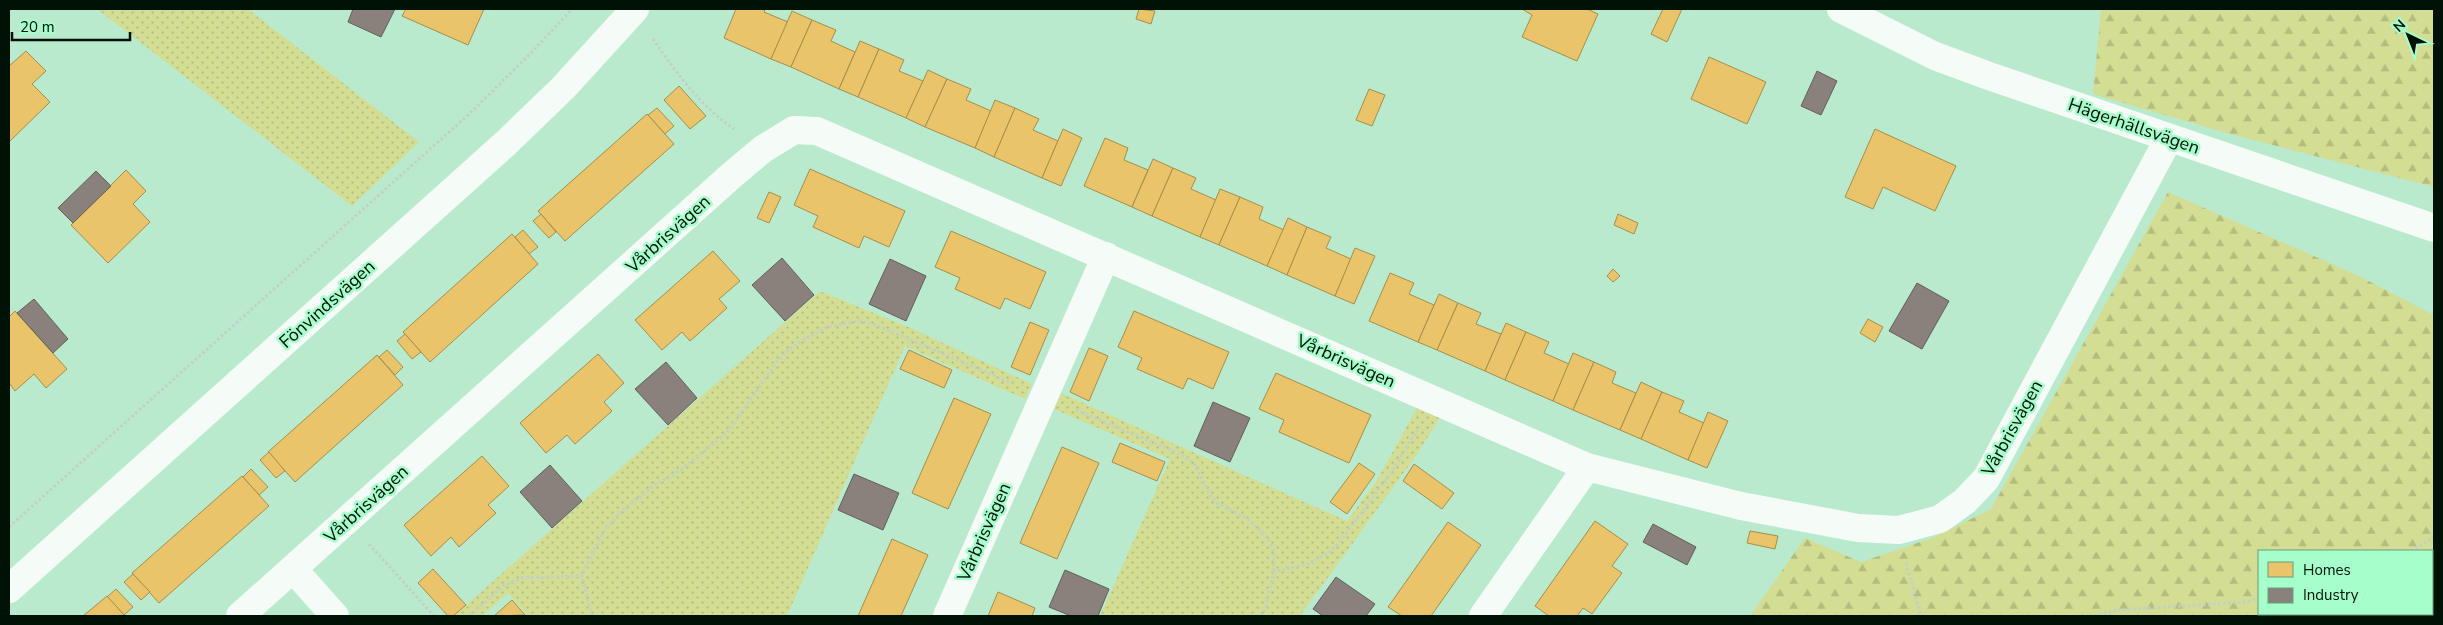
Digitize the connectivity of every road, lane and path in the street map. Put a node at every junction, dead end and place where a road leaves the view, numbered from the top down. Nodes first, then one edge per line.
1 (572, 9) edge
2 (635, 9) edge
3 (1841, 9) edge
4 (651, 36) dead end
5 (2169, 138) junction
6 (763, 148) junction
7 (2434, 228) edge
8 (1106, 256) junction
9 (1044, 396) junction
10 (1431, 398) junction
11 (1587, 467) junction
12 (348, 521) junction
13 (9, 527) edge
14 (1899, 530) junction
15 (2434, 537) edge
16 (2413, 550) edge
17 (293, 569) junction
18 (1274, 572) junction
19 (582, 576) junction
20 (9, 589) edge
21 (2258, 598) edge
22 (240, 616) edge
23 (335, 616) edge
24 (434, 616) edge
25 (469, 616) edge
26 (592, 616) edge
27 (947, 616) edge
28 (1261, 616) edge
29 (1483, 616) edge
30 (1921, 616) edge
31 (2094, 616) edge

1 - 13 path
2 - 20 street, Fönvindsvägen
3 - 5 street, Hägerhällsvägen
4 - 6 path
5 - 7 street, Hägerhällsvägen
5 - 14 street, Vårbrisvägen
6 - 8 street, Vårbrisvägen
6 - 12 street, Vårbrisvägen
8 - 9 street, Vårbrisvägen
8 - 10 street, Vårbrisvägen
9 - 18 path
9 - 19 path
9 - 27 street, Vårbrisvägen
10 - 11 street, Vårbrisvägen
10 - 18 path
11 - 14 street, Vårbrisvägen
11 - 29 street
12 - 17 street, Vårbrisvägen
12 - 24 path
14 - 30 path
15 - 16 path
17 - 22 street, Vårbrisvägen
17 - 23 street
18 - 28 path
19 - 25 path
19 - 26 path
21 - 31 path

